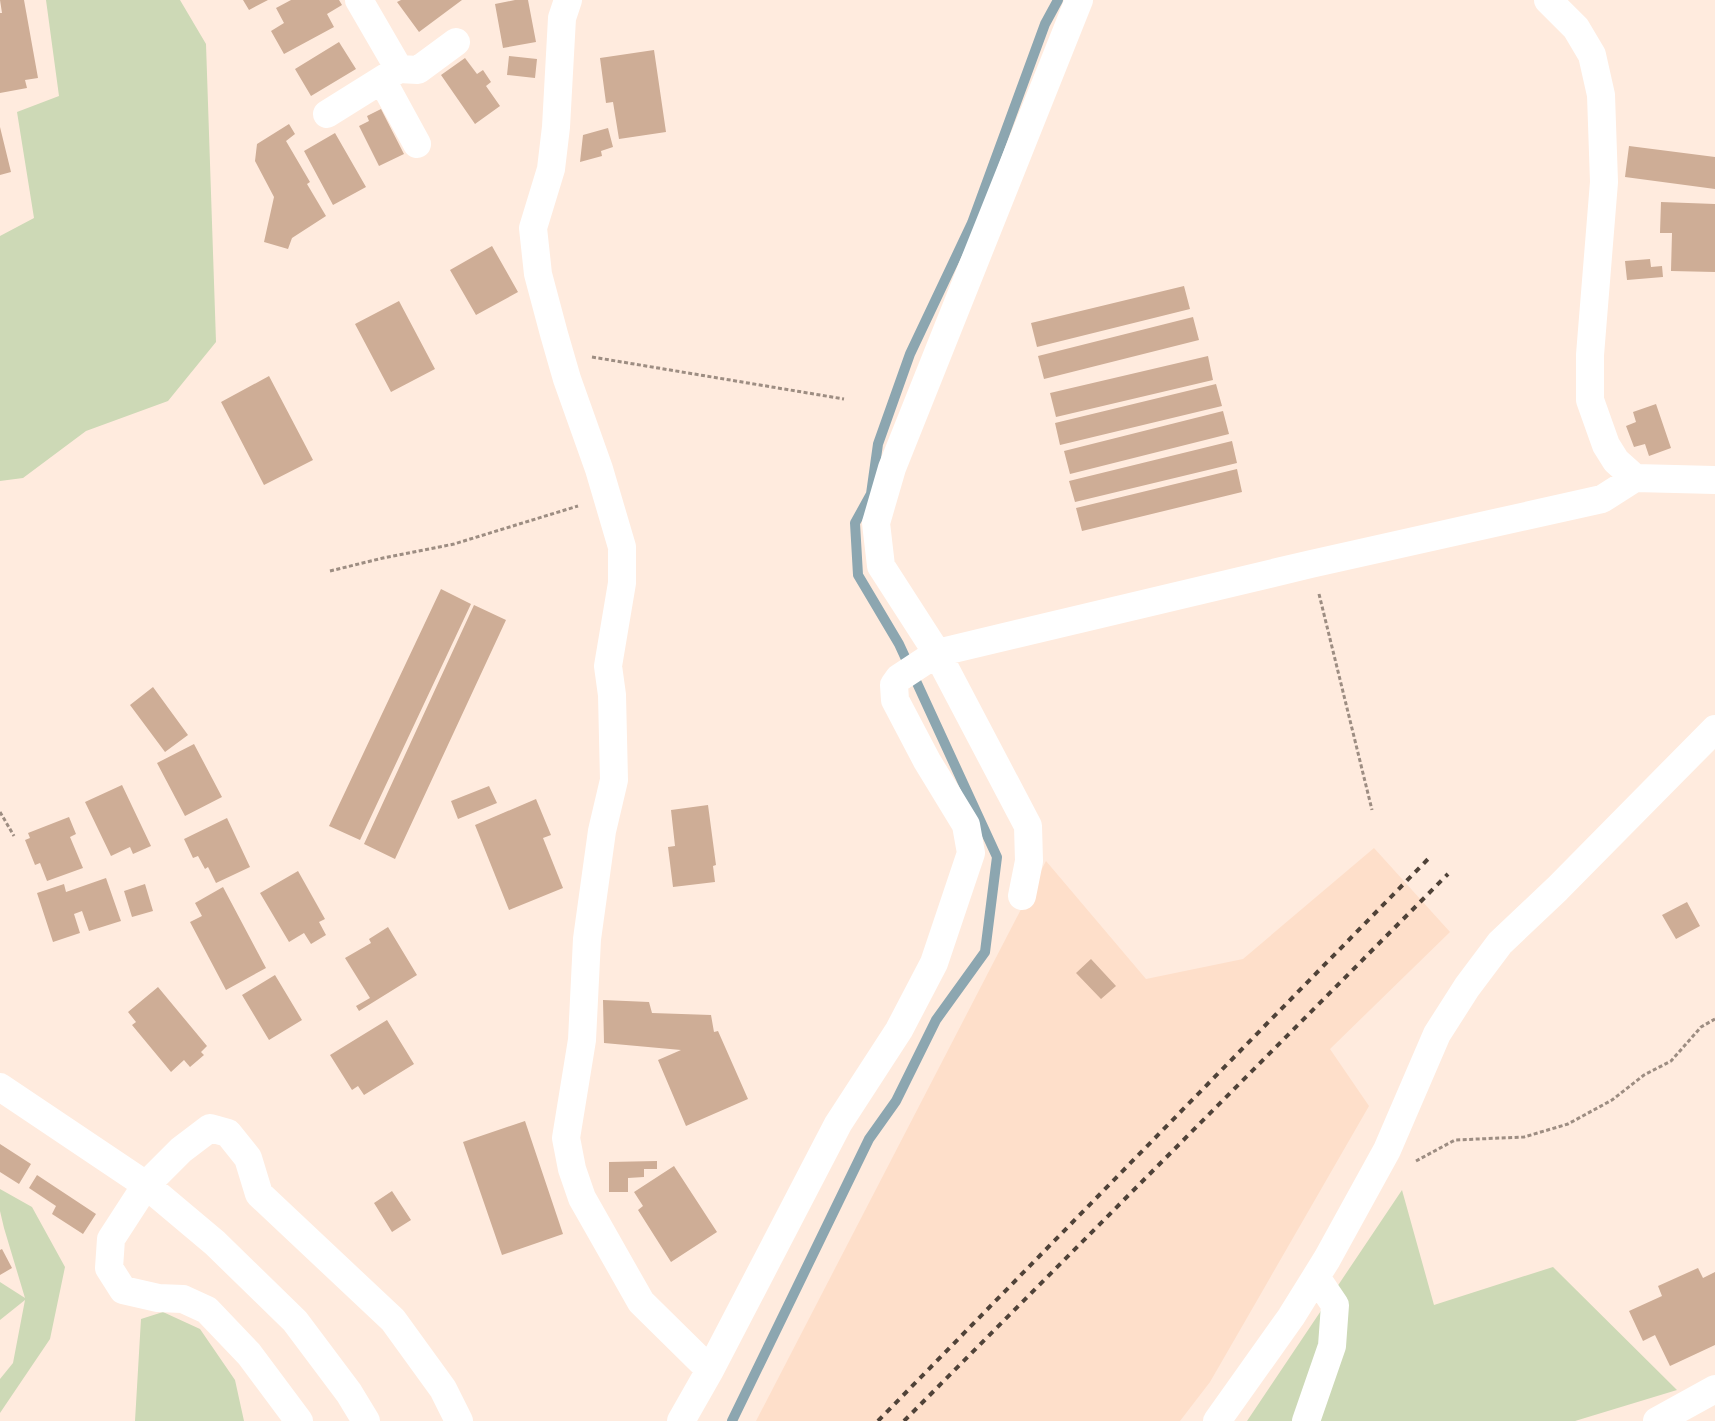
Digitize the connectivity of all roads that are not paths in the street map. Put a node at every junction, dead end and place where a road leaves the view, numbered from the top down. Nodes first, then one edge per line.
1 (359, 0) edge
2 (568, 0) edge
3 (1078, 0) edge
4 (1548, 0) edge
5 (456, 42) dead end
6 (390, 74) junction
7 (327, 114) dead end
8 (417, 144) dead end
9 (1635, 478) junction
10 (1715, 480) edge
11 (937, 653) junction
12 (1715, 729) edge
13 (1022, 896) dead end
14 (0, 1087) edge
15 (146, 1185) junction
16 (1316, 1277) junction
17 (710, 1370) junction
18 (1715, 1389) edge
19 (1229, 1416) edge
20 (299, 1421) edge
21 (366, 1421) edge
22 (459, 1421) edge
23 (681, 1421) edge
24 (1306, 1421) edge
25 (1657, 1421) edge

1 - 6 street
2 - 17 street
3 - 11 street
4 - 9 street
5 - 6 street
6 - 7 street
6 - 8 street
9 - 10 street
9 - 11 street
11 - 13 street
11 - 17 street
12 - 16 street
14 - 15 street
15 - 20 street
15 - 21 street
15 - 22 street
16 - 19 street
16 - 24 street
17 - 23 street
18 - 25 street

